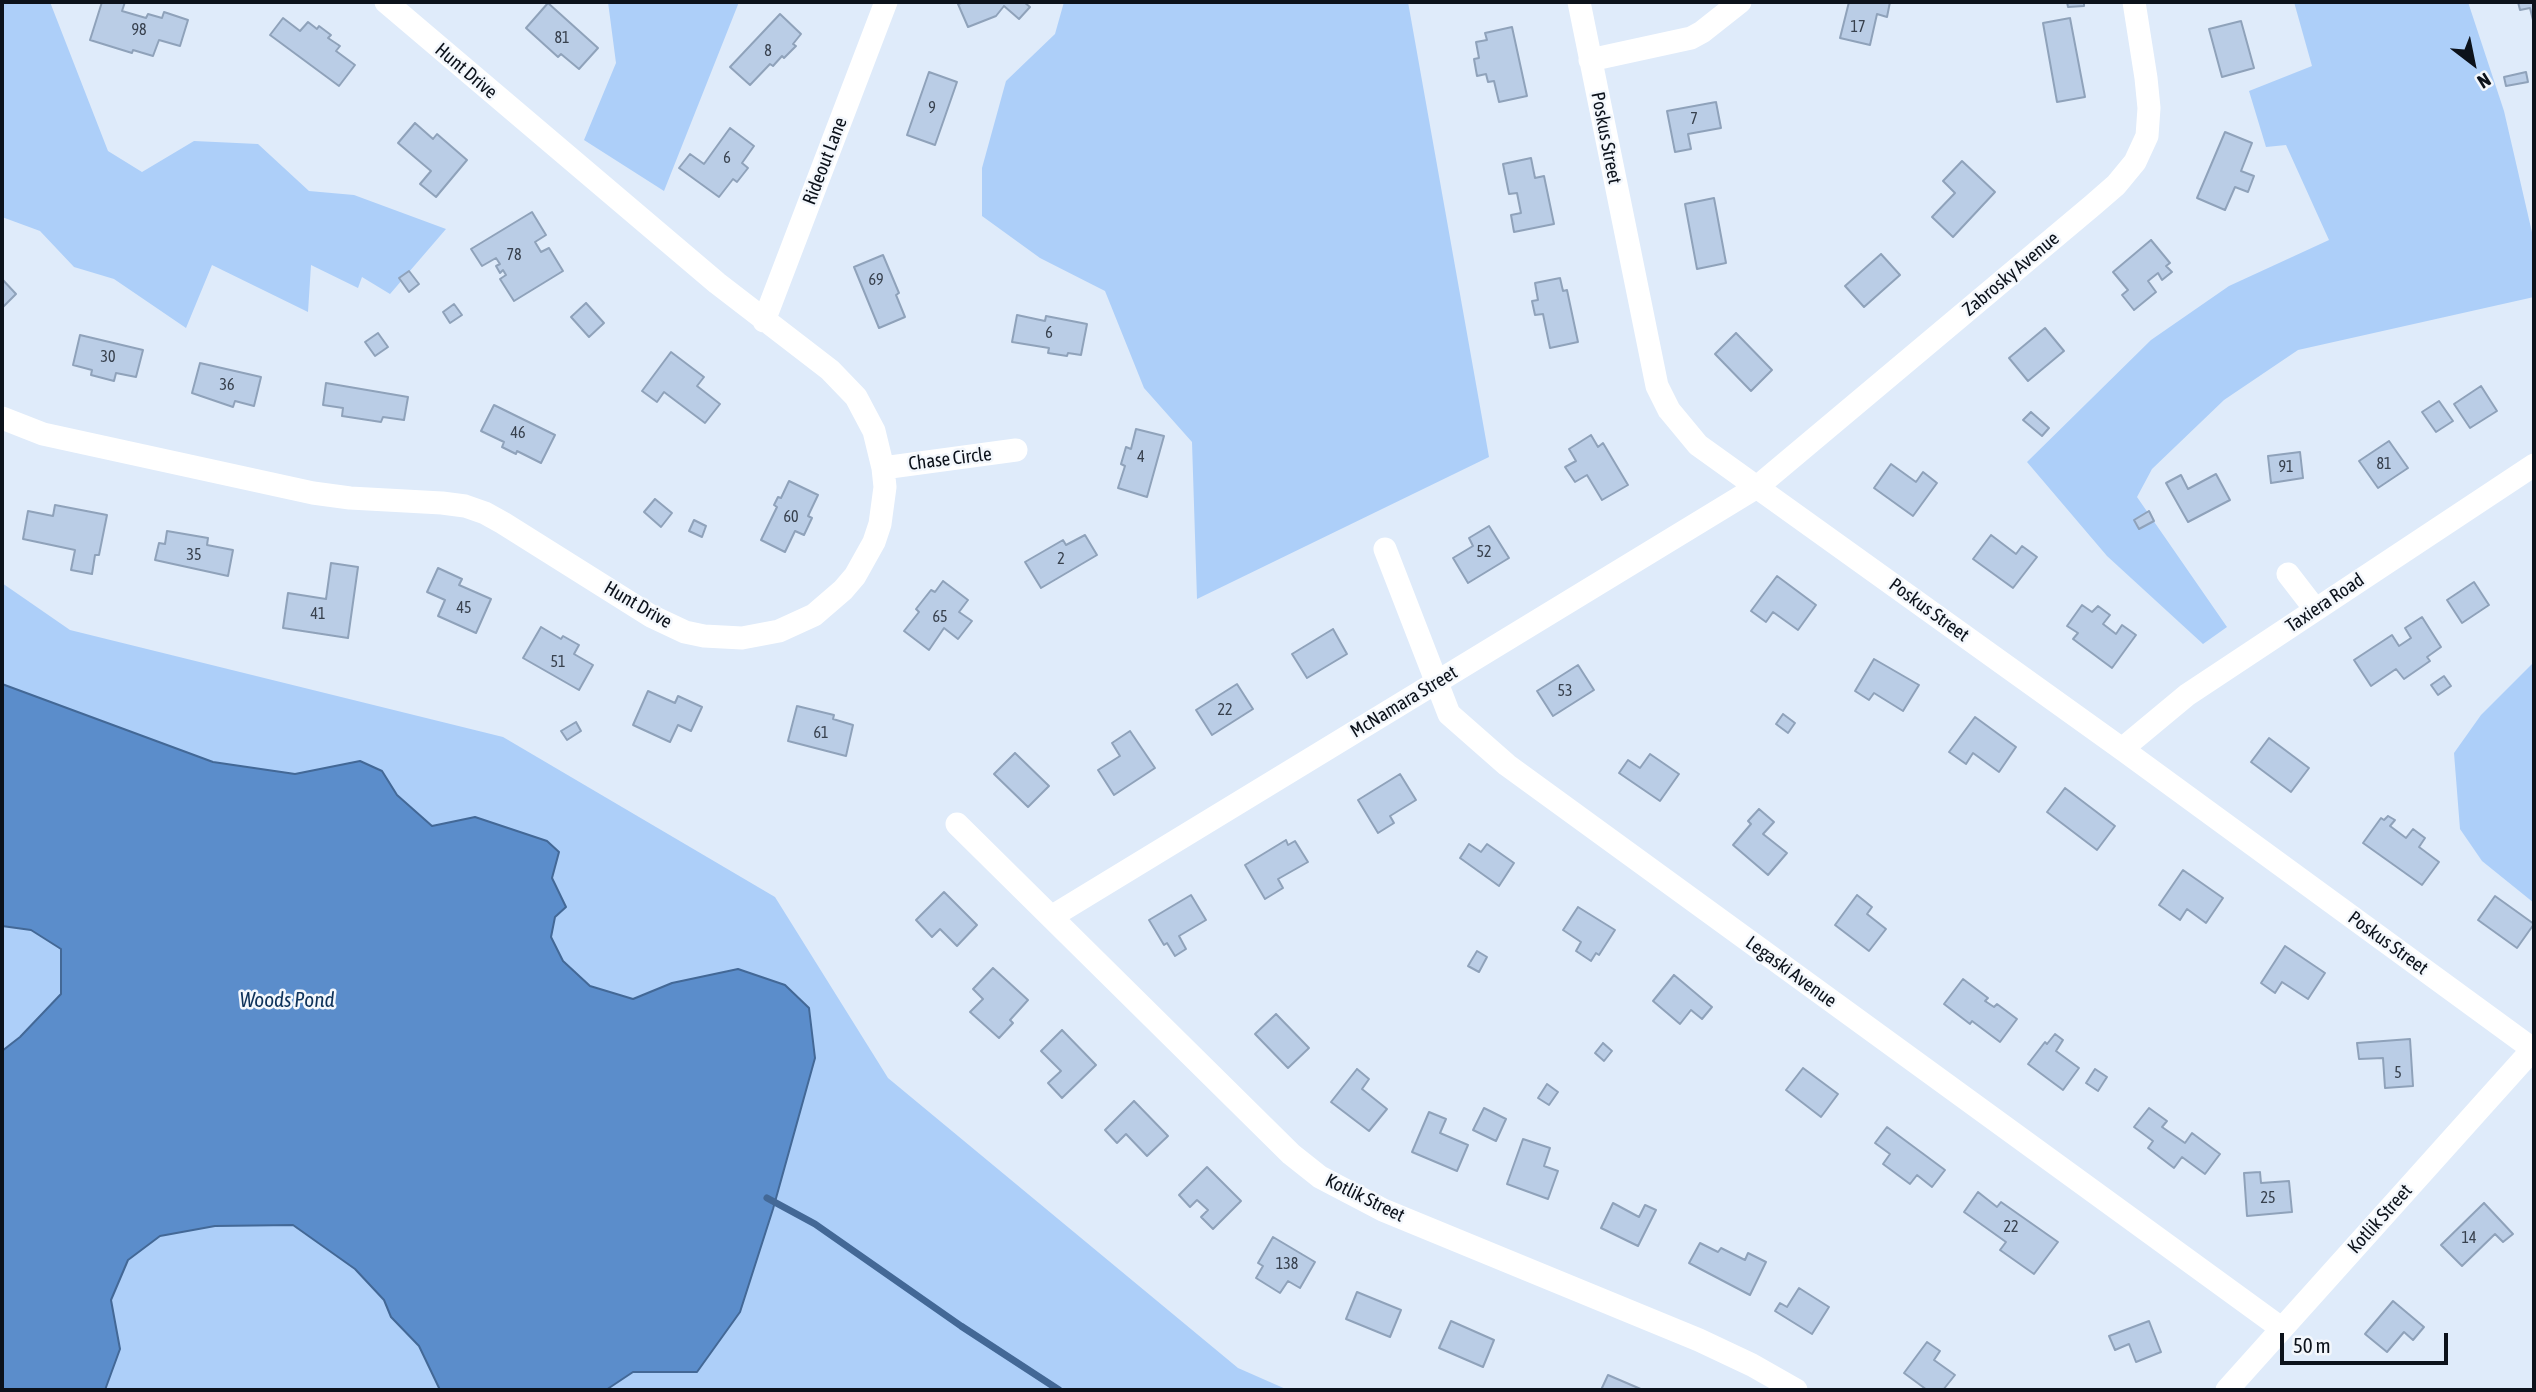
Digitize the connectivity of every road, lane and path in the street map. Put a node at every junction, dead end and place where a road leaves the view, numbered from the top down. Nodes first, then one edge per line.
1 (386, 2) edge
2 (886, 2) edge
3 (1579, 2) edge
4 (1740, 2) edge
5 (2134, 2) edge
6 (1590, 60) junction
7 (764, 321) junction
8 (2, 418) edge
9 (1016, 450) dead end
10 (2534, 465) edge
11 (883, 468) junction
12 (1757, 487) junction
13 (1385, 549) dead end
14 (2288, 574) dead end
15 (2315, 609) junction
16 (1436, 682) junction
17 (2122, 749) junction
18 (957, 824) dead end
19 (1051, 917) junction
20 (2534, 1049) edge
21 (2281, 1328) junction
22 (1796, 1390) edge
23 (2227, 1390) edge

1 - 7 street, Hunt Drive
2 - 7 street, Rideout Lane
3 - 6 street, Poskus Street
4 - 6 street
5 - 12 street, Zabrosky Avenue
6 - 12 street, Poskus Street
7 - 11 street, Hunt Drive
8 - 11 street, Hunt Drive
9 - 11 street, Chase Circle
10 - 15 street, Taxiera Road
12 - 16 street, McNamara Street
12 - 17 street, Poskus Street
13 - 16 street, Legaski Avenue
14 - 15 street
15 - 17 street, Taxiera Road
16 - 19 street, McNamara Street
16 - 21 street, Legaski Avenue
17 - 20 street, Poskus Street
18 - 19 street, Kotlik Street
19 - 22 street, Kotlik Street
20 - 21 street, Kotlik Street
21 - 23 street, Kotlik Street

